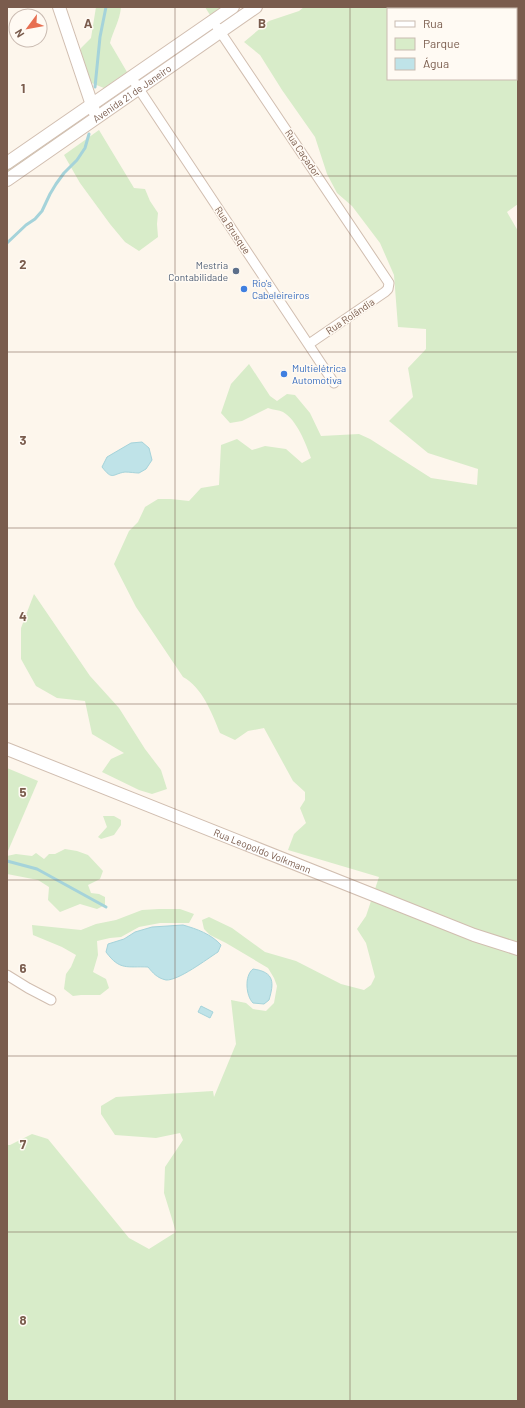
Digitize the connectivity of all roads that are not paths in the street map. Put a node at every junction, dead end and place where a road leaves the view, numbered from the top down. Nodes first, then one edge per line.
1 (60, 7) edge
2 (233, 7) edge
3 (256, 7) edge
4 (213, 20) junction
5 (221, 32) junction
6 (131, 77) junction
7 (139, 88) junction
8 (92, 104) junction
9 (96, 118) junction
10 (7, 163) edge
11 (7, 180) edge
12 (389, 286) joint
13 (309, 344) junction
14 (334, 383) dead end
15 (7, 749) edge
16 (518, 949) edge
17 (7, 975) edge
18 (51, 1000) dead end

1 - 8 street
2 - 4 street, Avenida 21 de Janeiro
3 - 5 street, Avenida 21 de Janeiro
4 - 5 street, Rua Caçador
4 - 6 street, Avenida 21 de Janeiro
5 - 7 street, Avenida 21 de Janeiro
5 - 12 street, Rua Caçador
6 - 7 street, Rua Brusque
6 - 8 street, Avenida 21 de Janeiro
7 - 9 street, Avenida 21 de Janeiro
7 - 13 street, Rua Brusque
8 - 9 street
8 - 10 street, Avenida 21 de Janeiro
9 - 11 street, Avenida 21 de Janeiro
12 - 13 street, Rua Rolândia
13 - 14 street, Rua Brusque
15 - 16 street, Rua Leopoldo Volkmann
17 - 18 street

